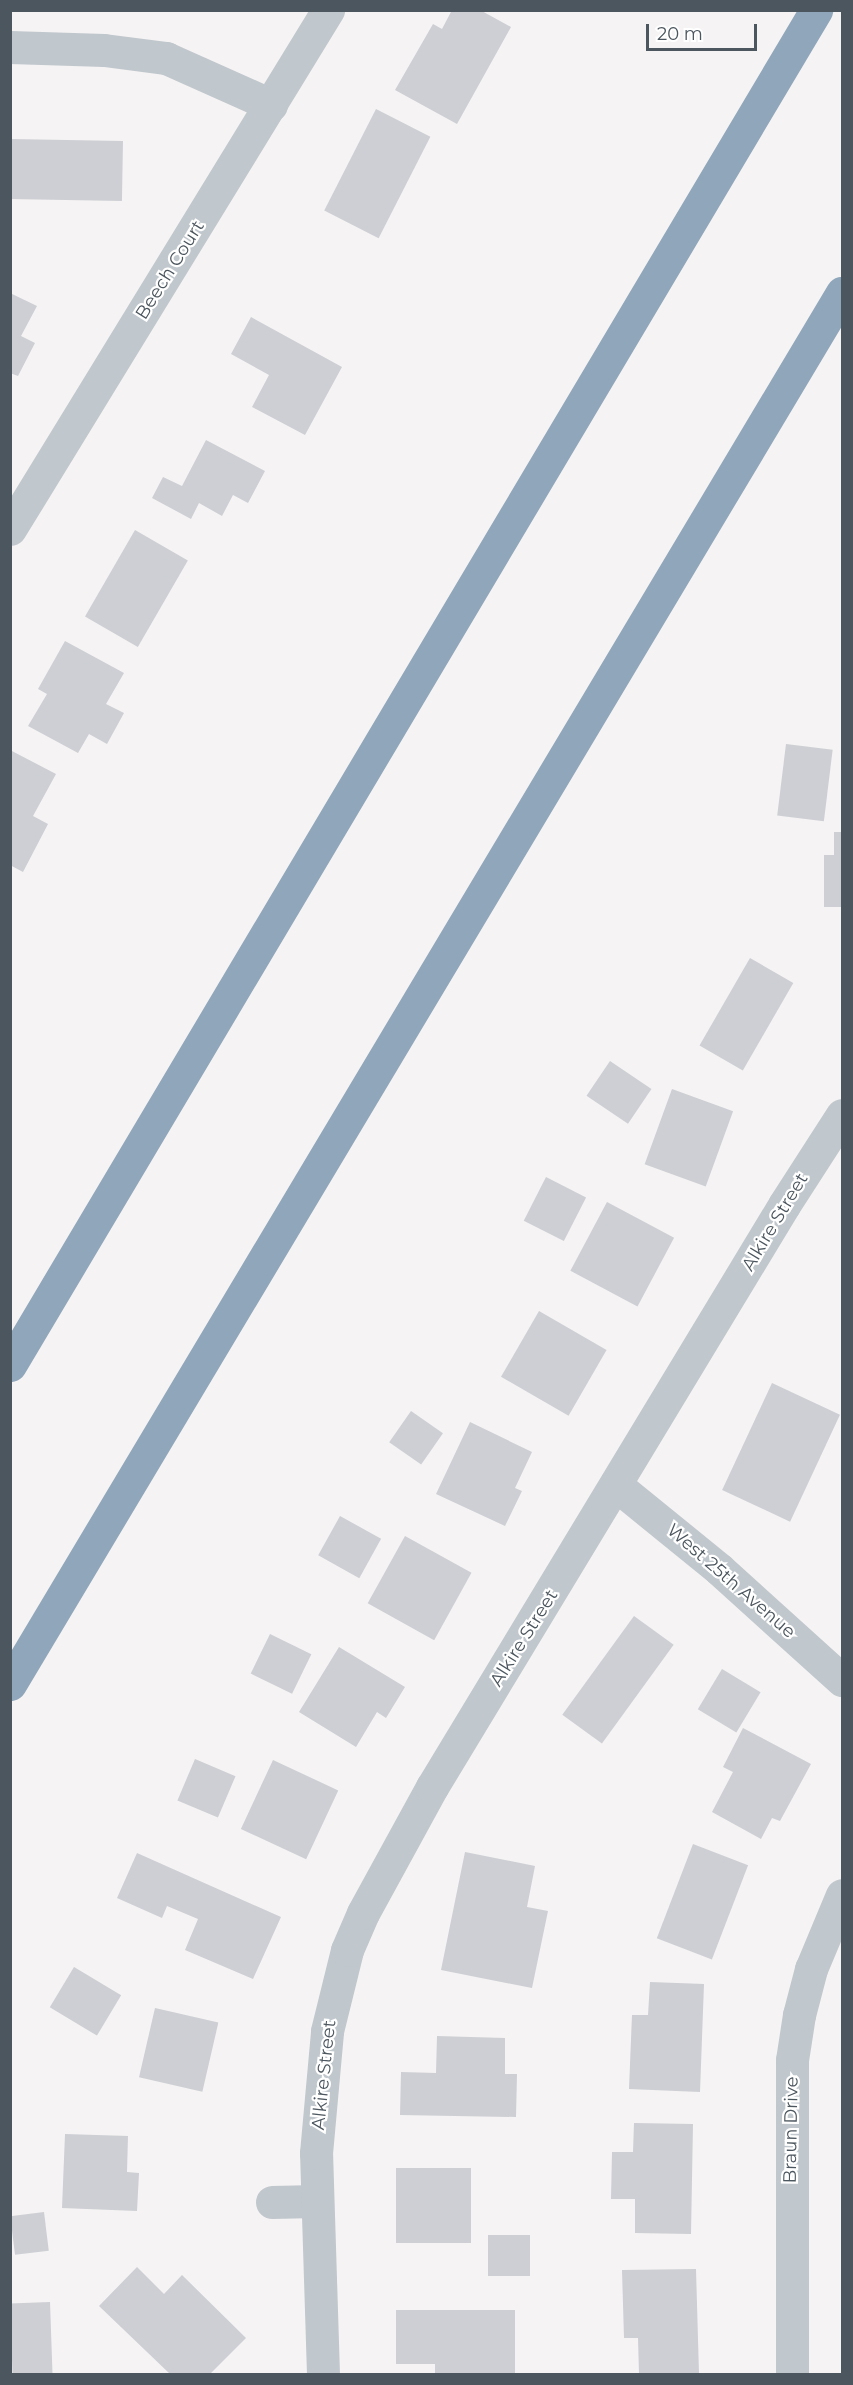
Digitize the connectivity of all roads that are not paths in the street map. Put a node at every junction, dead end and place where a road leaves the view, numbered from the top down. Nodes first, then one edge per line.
1 (328, 10) edge
2 (816, 10) edge
3 (10, 47) edge
4 (271, 105) junction
5 (843, 293) edge
6 (12, 524) edge
7 (843, 1115) edge
8 (10, 1365) edge
9 (618, 1486) junction
10 (843, 1680) edge
11 (10, 1684) edge
12 (843, 1895) edge
13 (316, 2201) junction
14 (272, 2202) dead end
15 (323, 2374) edge
16 (792, 2374) edge

1 - 4 street, Beech Court
2 - 8 highway
3 - 4 street
4 - 6 street, Beech Court
5 - 11 highway
7 - 9 street, Alkire Street
9 - 10 street, West 25th Avenue
9 - 13 street, Alkire Street
12 - 16 street, Braun Drive
13 - 14 street
13 - 15 street, Alkire Street

